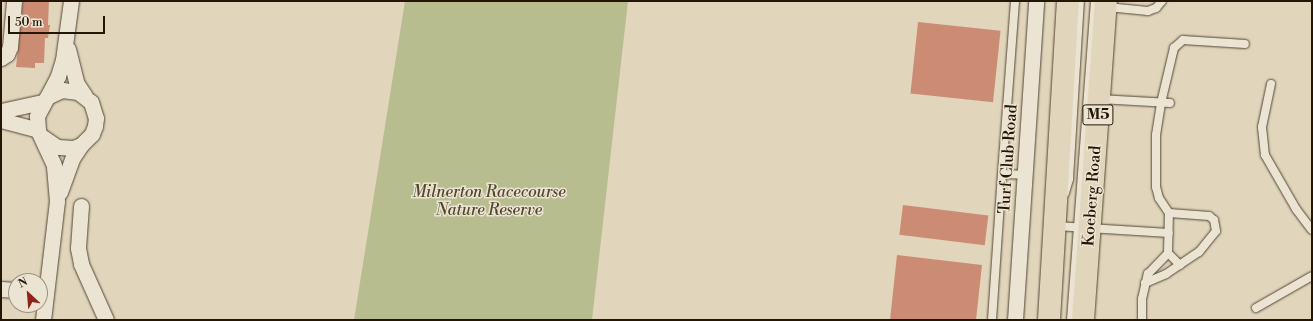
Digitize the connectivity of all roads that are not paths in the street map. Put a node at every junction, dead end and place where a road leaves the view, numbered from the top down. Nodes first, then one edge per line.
1 (14, 1) edge
2 (71, 1) edge
3 (1015, 1) edge
4 (1036, 1) edge
5 (1068, 1) edge
6 (1080, 1) edge
7 (1162, 1) edge
8 (1102, 3) edge
9 (67, 44) junction
10 (1245, 44) dead end
11 (1, 58) edge
12 (1270, 84) dead end
13 (85, 96) junction
14 (1099, 99) junction
15 (44, 100) junction
16 (1160, 103) junction
17 (1170, 103) dead end
18 (1, 111) edge
19 (1, 120) edge
20 (41, 134) junction
21 (81, 145) junction
22 (1002, 174) junction
23 (1025, 175) junction
24 (57, 201) junction
25 (81, 206) dead end
26 (1170, 213) junction
27 (1055, 226) junction
28 (1084, 228) junction
29 (1312, 230) edge
30 (1168, 233) junction
31 (1168, 253) junction
32 (1180, 265) junction
33 (46, 273) edge
34 (1312, 276) edge
35 (1145, 283) junction
36 (1256, 308) dead end
37 (106, 320) edge
38 (992, 320) edge
39 (1015, 320) edge
40 (1049, 320) edge
41 (1071, 320) edge
42 (1083, 320) edge
43 (1142, 320) edge

1 - 11 street
2 - 9 street
3 - 22 lane
4 - 23 street, Turf Club Road
5 - 27 main road, M5
6 - 27 lane
7 - 8 lane
8 - 14 main road, Koeberg Road / M5
8 - 28 lane
9 - 13 street
9 - 15 street
10 - 16 lane
12 - 29 lane
13 - 15 street
13 - 21 street
14 - 16 lane
14 - 28 main road, Koeberg Road / M5
15 - 18 street
15 - 20 street
16 - 17 lane
16 - 26 lane
19 - 20 street
20 - 21 street
20 - 24 street
21 - 24 street
22 - 23 lane
22 - 38 lane
23 - 39 street, Turf Club Road
24 - 33 street
25 - 37 street
26 - 30 lane
26 - 32 lane
27 - 28 lane
27 - 40 main road, M5
28 - 30 lane
28 - 41 lane
28 - 42 main road, Koeberg Road / M5
30 - 31 lane
31 - 32 lane
31 - 35 lane
32 - 35 lane
34 - 36 lane
35 - 43 lane

